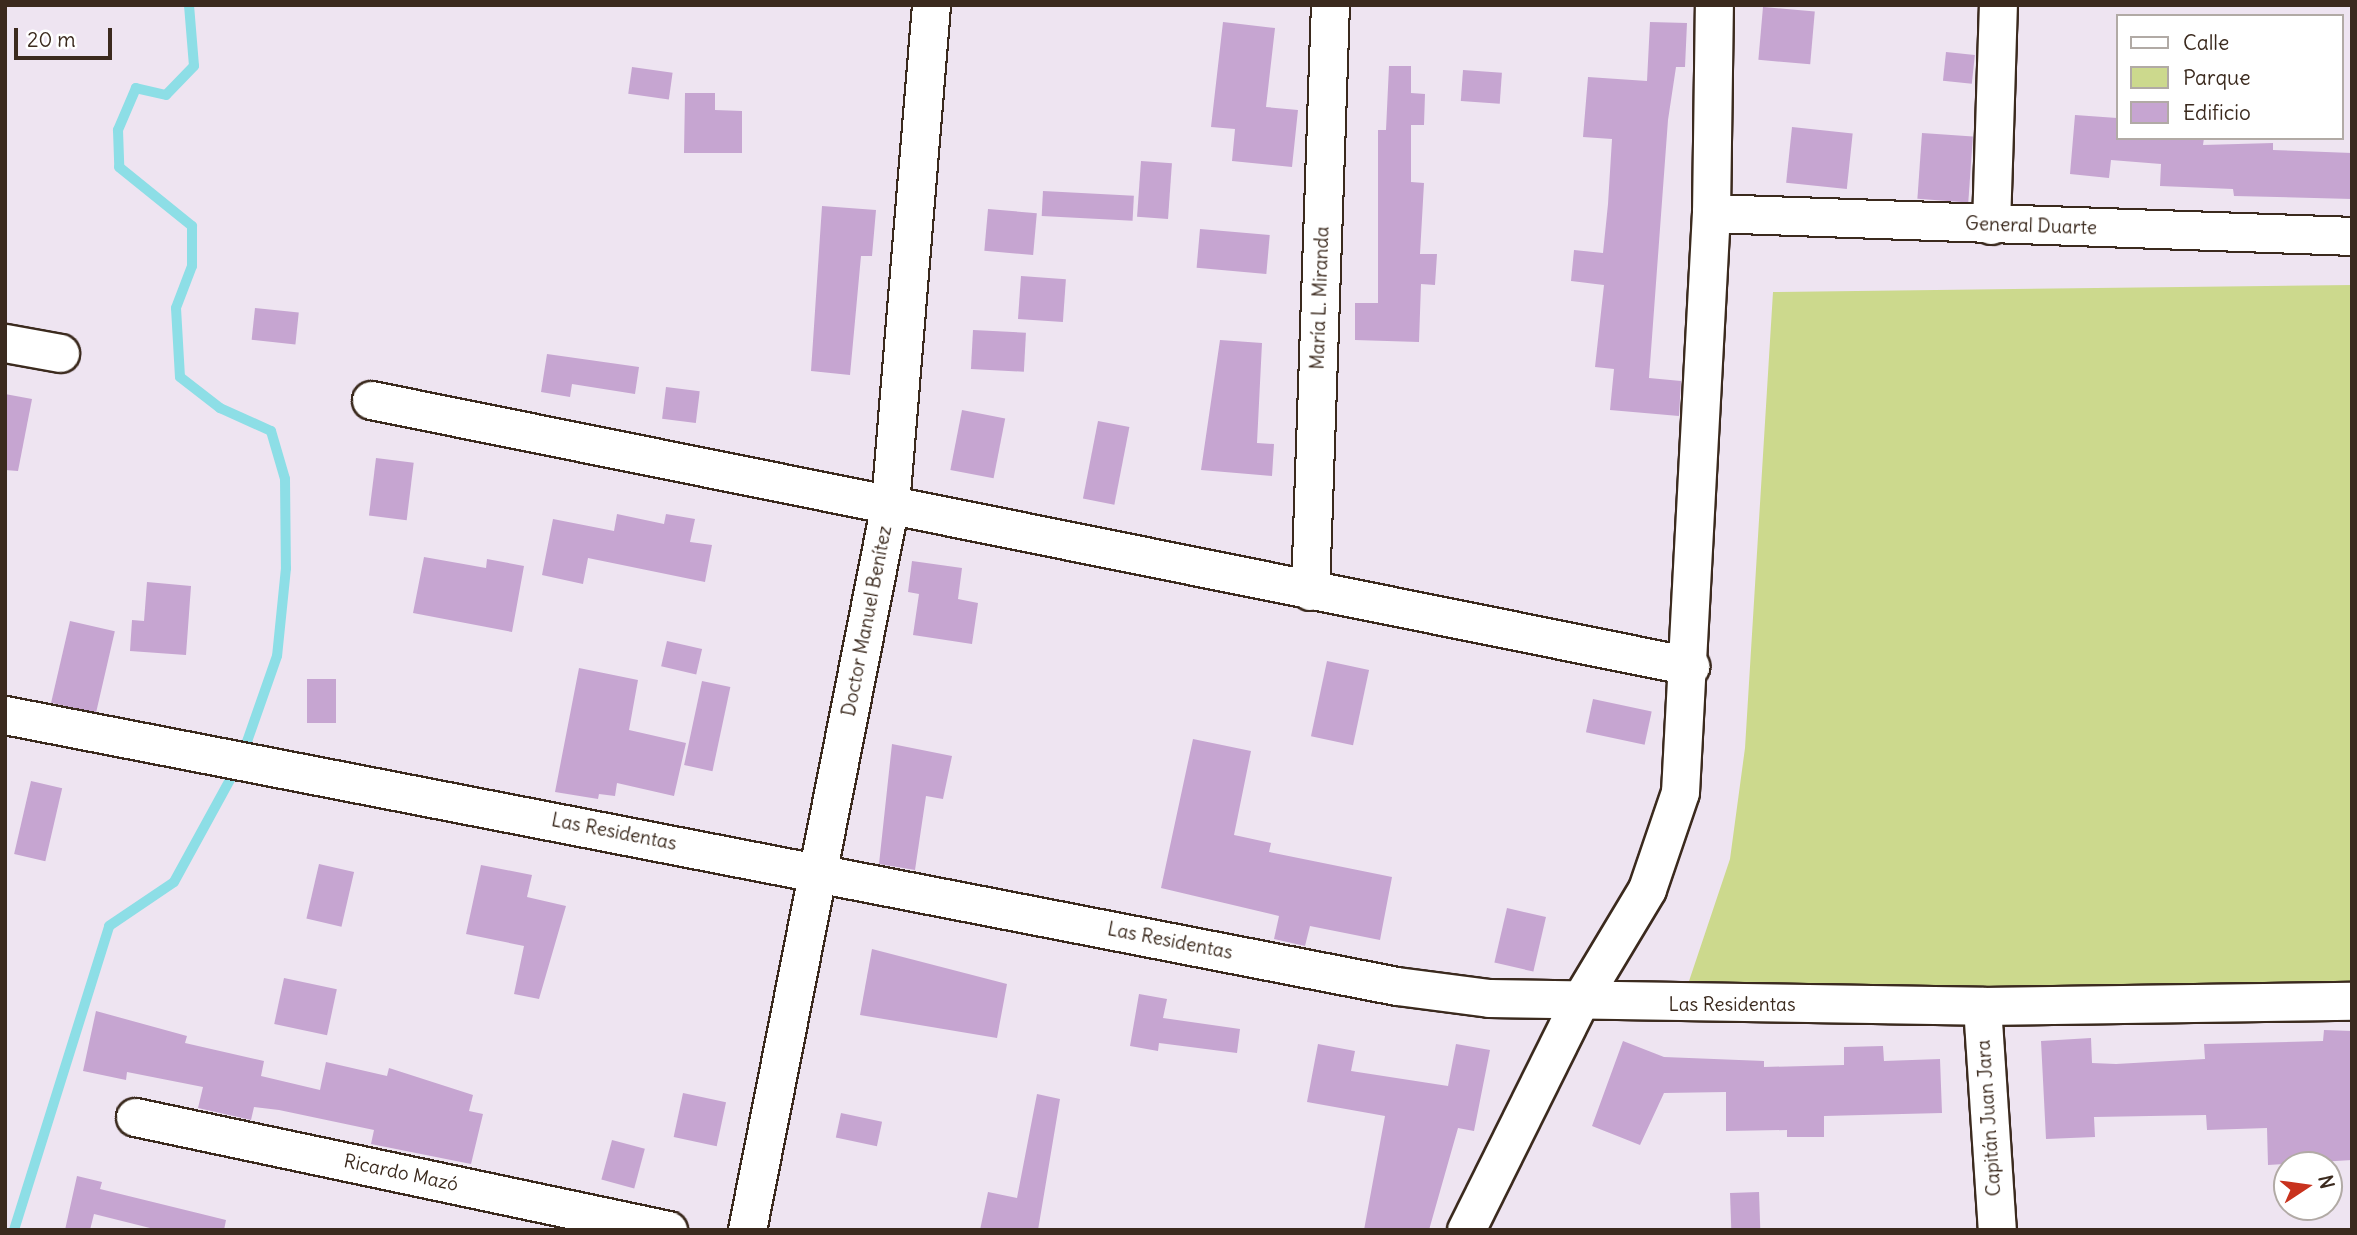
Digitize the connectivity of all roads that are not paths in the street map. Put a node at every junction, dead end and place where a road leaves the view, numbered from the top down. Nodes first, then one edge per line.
1 (931, 5) edge
2 (1330, 5) edge
3 (1714, 5) edge
4 (1998, 5) edge
5 (1711, 213) junction
6 (1991, 225) junction
7 (2352, 236) edge
8 (5, 343) edge
9 (60, 353) dead end
10 (370, 400) dead end
11 (890, 503) junction
12 (1310, 591) junction
13 (1690, 666) junction
14 (5, 715) edge
15 (817, 872) junction
16 (2352, 1001) edge
17 (1578, 1004) junction
18 (1982, 1006) junction
19 (135, 1117) dead end
20 (668, 1230) edge
21 (747, 1230) edge
22 (1466, 1230) edge
23 (1997, 1230) edge

1 - 11 street, Doctor Manuel Benítez
2 - 12 street, María L. Miranda
3 - 5 street
4 - 6 street
5 - 6 street, General Duarte
5 - 13 street
6 - 7 street, General Duarte
8 - 9 street
10 - 11 street
11 - 12 street
11 - 15 street, Doctor Manuel Benítez
12 - 13 street
13 - 17 street
14 - 15 street, Las Residentas
15 - 17 street, Las Residentas
15 - 21 street, Doctor Manuel Benítez
16 - 18 street, Las Residentas
17 - 18 street, Las Residentas
17 - 22 street
18 - 23 street, Capitán Juan Jara
19 - 20 street, Ricardo Mazó

